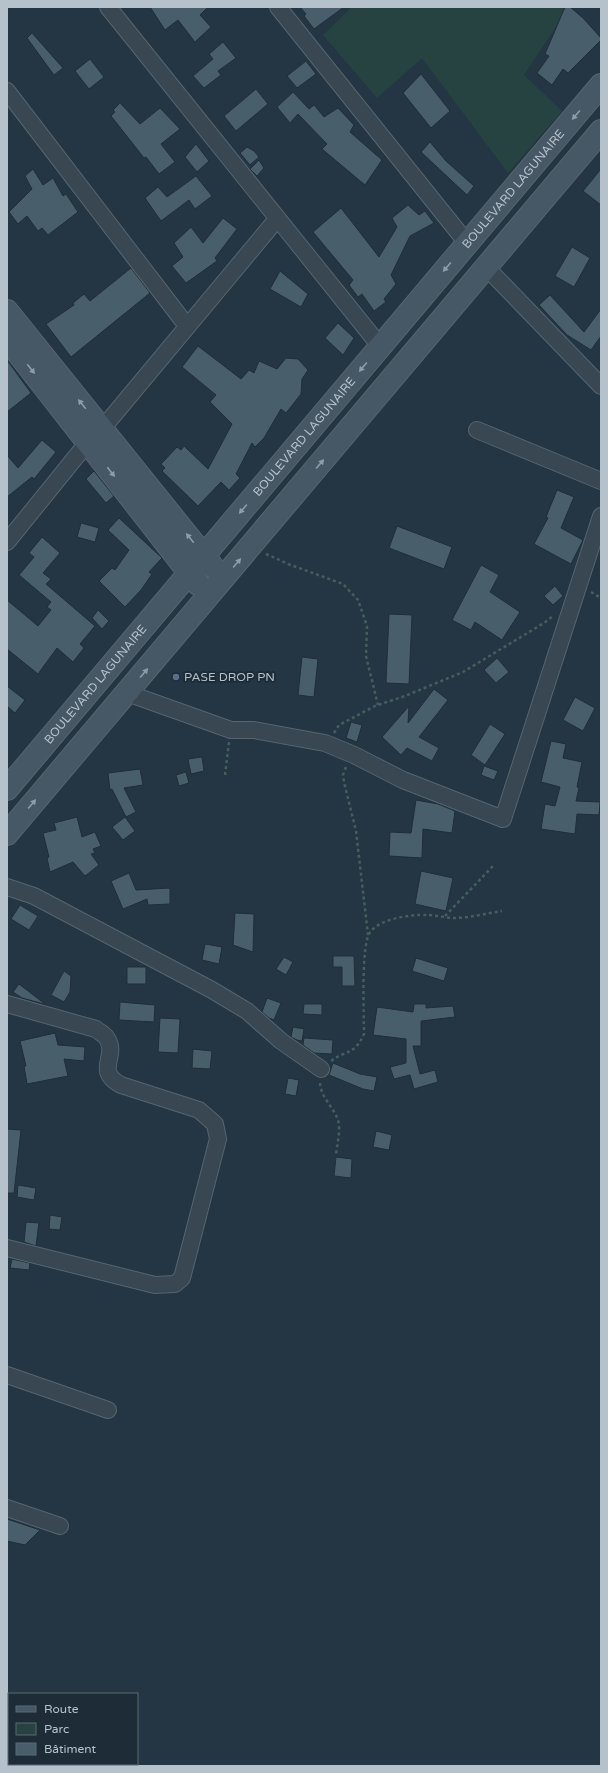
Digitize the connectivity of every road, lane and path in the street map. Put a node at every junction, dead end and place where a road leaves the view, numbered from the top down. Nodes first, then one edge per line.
1 (108, 7) edge
2 (278, 7) edge
3 (601, 85) edge
4 (7, 91) edge
5 (601, 131) edge
6 (277, 219) junction
7 (467, 243) junction
8 (486, 267) junction
9 (7, 311) edge
10 (187, 326) junction
11 (7, 339) edge
12 (380, 346) junction
13 (601, 386) edge
14 (477, 430) dead end
15 (95, 436) junction
16 (601, 481) edge
17 (601, 516) edge
18 (7, 542) edge
19 (248, 549) junction
20 (204, 556) junction
21 (190, 572) junction
22 (223, 579) junction
23 (208, 596) junction
24 (574, 602) junction
25 (127, 693) junction
26 (378, 705) junction
27 (230, 730) junction
28 (325, 743) junction
29 (354, 754) junction
30 (225, 775) dead end
31 (7, 789) edge
32 (7, 834) edge
33 (494, 864) dead end
34 (7, 887) edge
35 (502, 911) dead end
36 (444, 917) junction
37 (368, 935) junction
38 (7, 1004) edge
39 (321, 1069) junction
40 (336, 1155) dead end
41 (7, 1248) edge
42 (7, 1375) edge
43 (108, 1410) dead end
44 (7, 1508) edge
45 (60, 1526) dead end

1 - 6 street
2 - 7 street
3 -> 7 main road, BOULEVARD LAGUNAIRE
4 - 10 street
5 - 8 main road
6 - 10 street
6 - 12 street
7 -> 12 main road, BOULEVARD LAGUNAIRE
8 - 13 street
19 -> 8 main road
15 -> 9 main road
10 - 15 street
11 -> 15 main road
12 -> 20 main road, BOULEVARD LAGUNAIRE
14 - 16 street
15 - 18 street
20 -> 15 main road
15 -> 21 main road
17 - 24 street
22 -> 19 main road
19 - 26 path
20 - 21 main road, BOULEVARD LAGUNAIRE
20 - 22 main road
21 - 23 main road
21 - 31 main road, BOULEVARD LAGUNAIRE
22 - 23 main road
25 -> 23 main road
24 - 26 path
24 - 29 street
25 - 27 street
32 -> 25 main road
26 - 28 path
27 - 28 street
27 - 30 path
28 - 29 street
29 - 37 path
33 - 36 path
34 - 39 street
35 - 36 path
36 - 37 path
37 - 39 path
38 - 41 street
39 - 40 path
42 - 43 street
44 - 45 street

